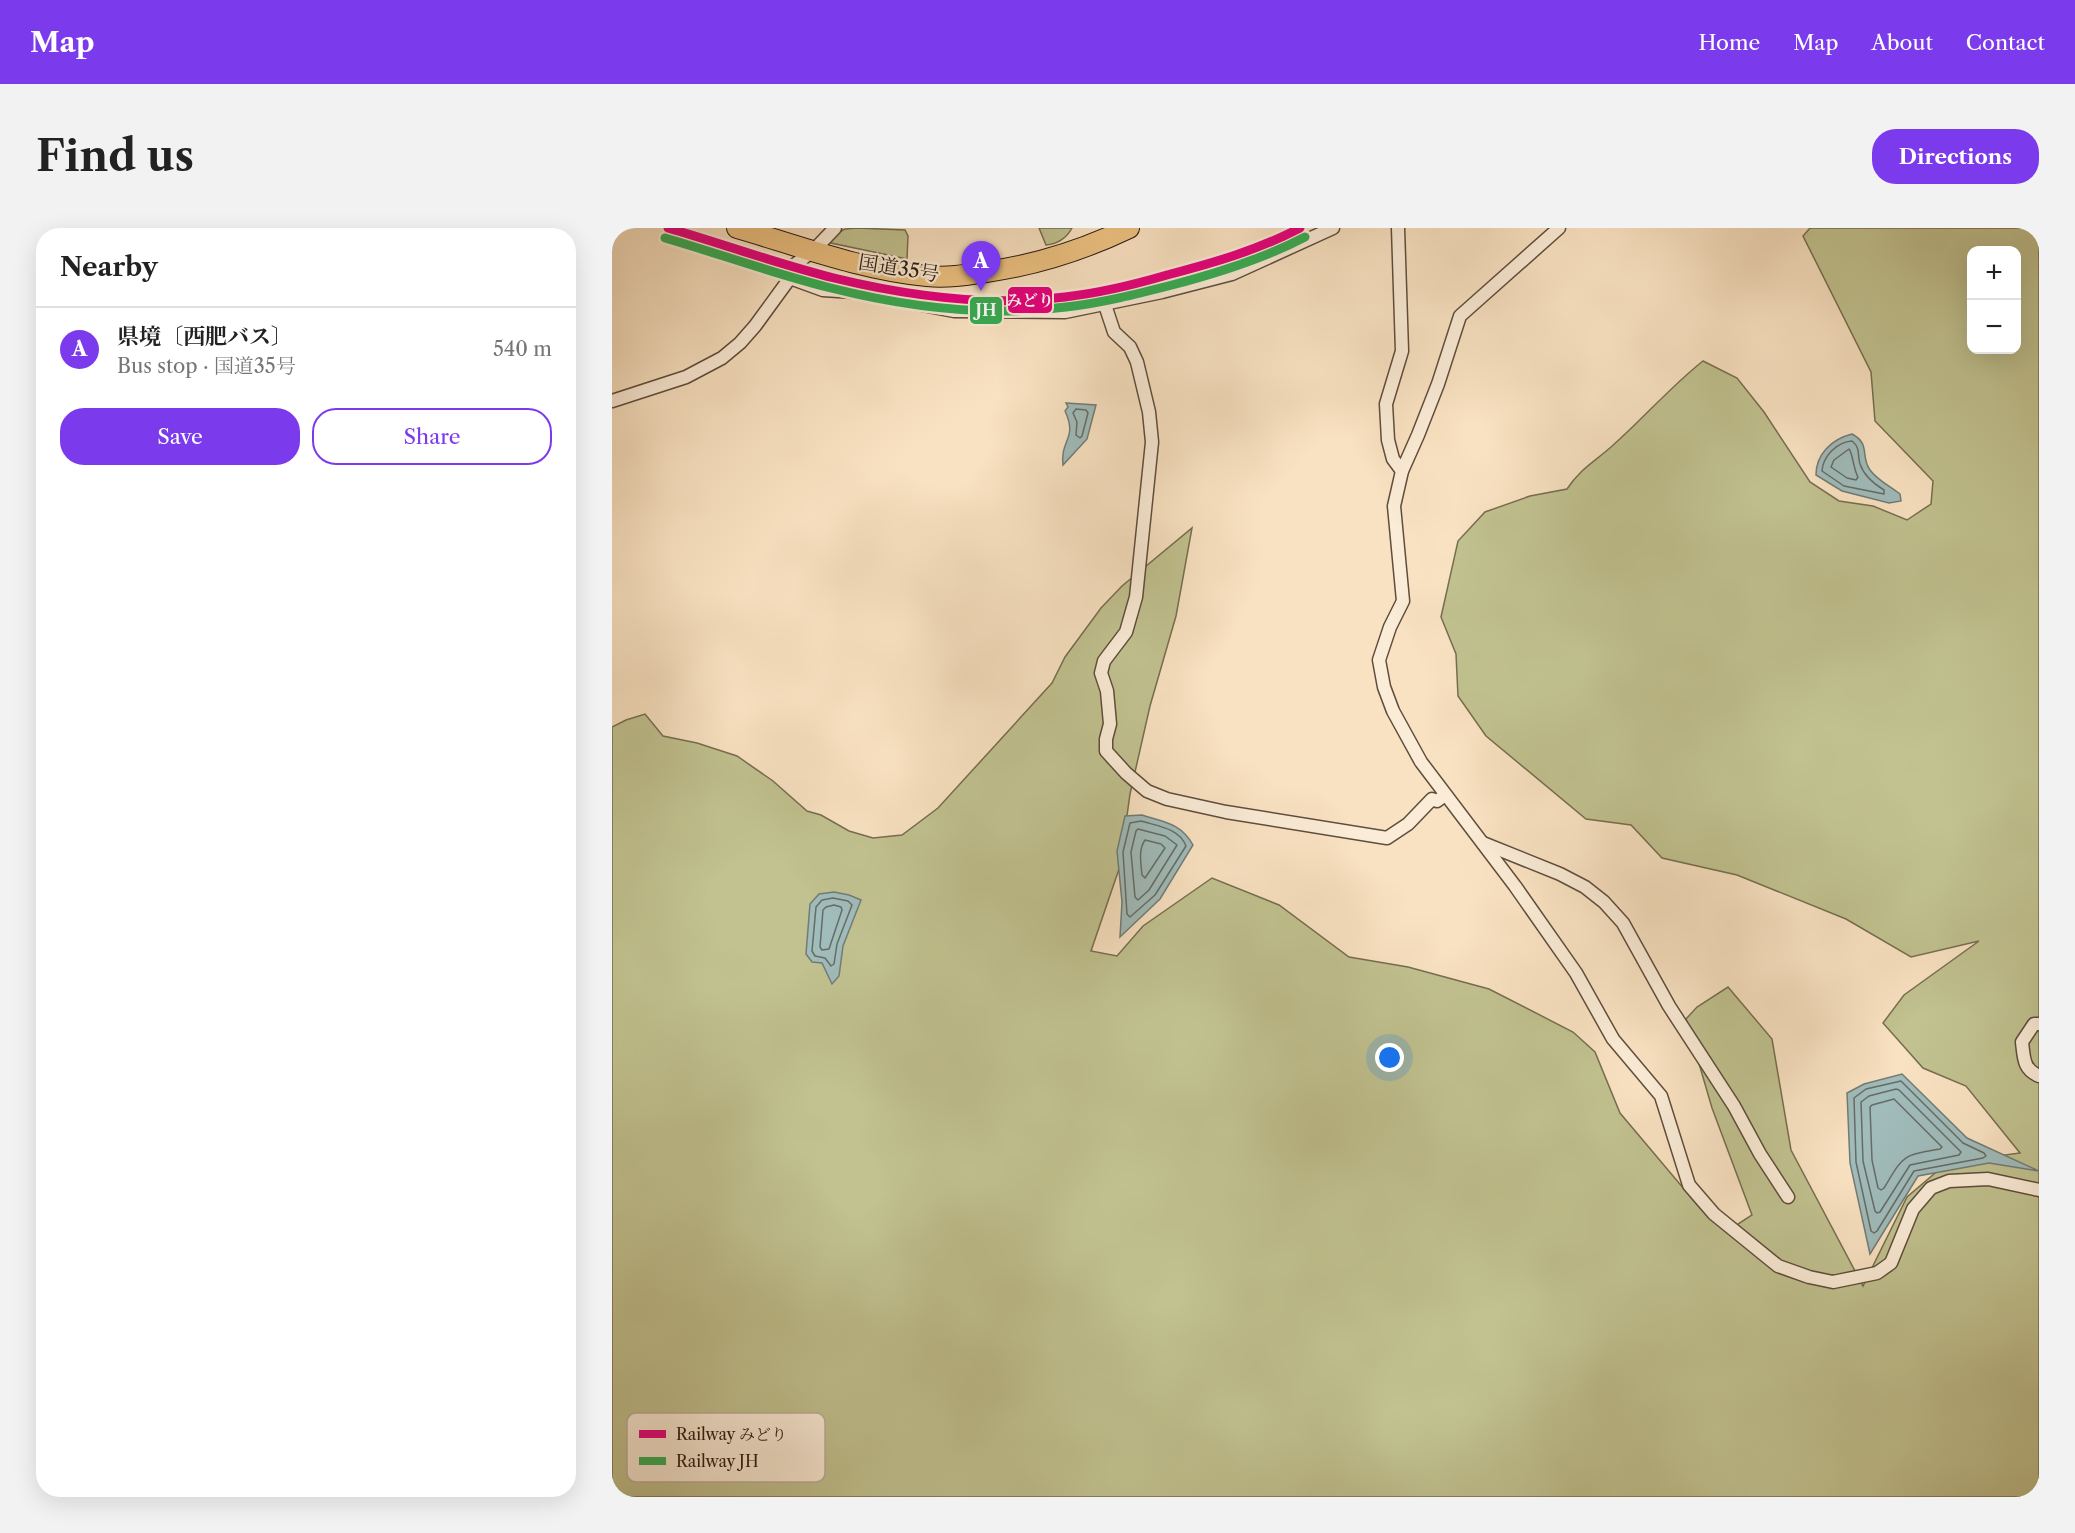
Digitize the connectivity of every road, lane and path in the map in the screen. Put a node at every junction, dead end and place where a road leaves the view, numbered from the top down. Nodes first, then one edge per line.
1 (737, 228) edge
2 (835, 228) edge
3 (1129, 228) edge
4 (1333, 228) edge
5 (1398, 228) edge
6 (1559, 228) edge
7 (814, 250) junction
8 (790, 278) junction
9 (1105, 305) junction
10 (612, 401) edge
11 (1402, 471) junction
12 (1445, 795) junction
13 (1482, 843) junction
14 (2039, 1024) edge
15 (2039, 1076) edge
16 (2039, 1190) edge
17 (1788, 1197) dead end

1 - 7 highway, 国道35号
2 - 7 street
3 - 7 highway, 国道35号
4 - 9 street
5 - 11 street
6 - 11 street
7 - 8 street
8 - 9 street
8 - 10 street
9 - 12 street
11 - 12 street
12 - 13 street
13 - 16 street
13 - 17 street
14 - 15 street

